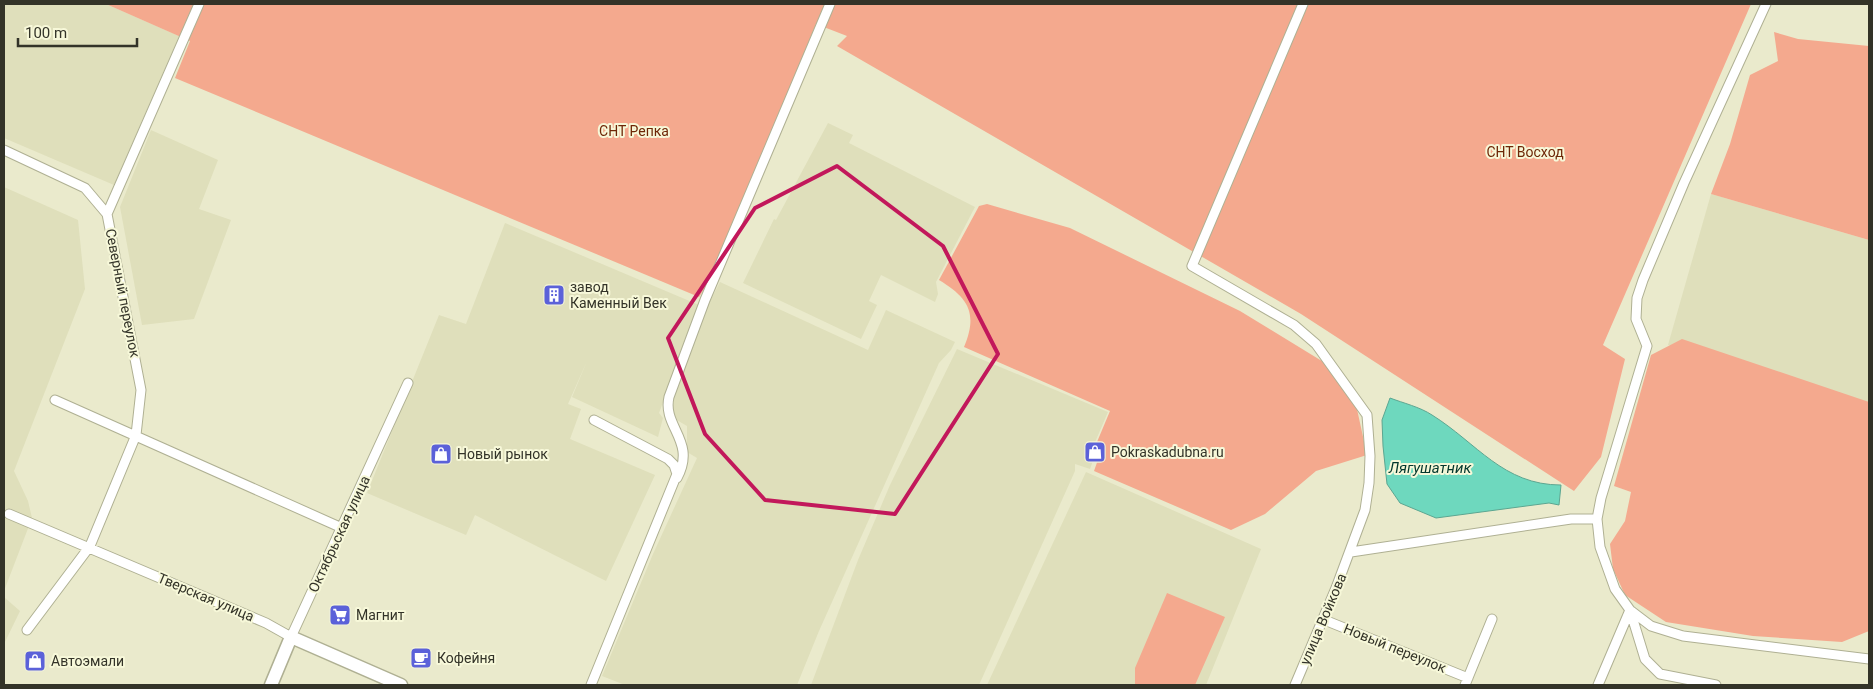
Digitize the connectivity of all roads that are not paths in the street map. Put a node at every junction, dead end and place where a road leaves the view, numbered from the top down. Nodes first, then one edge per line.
1 (199, 4) edge
2 (830, 4) edge
3 (1303, 4) edge
4 (1766, 4) edge
5 (4, 150) edge
6 (107, 214) junction
7 (408, 383) dead end
8 (55, 400) dead end
9 (594, 420) dead end
10 (136, 435) junction
11 (677, 478) junction
12 (9, 514) dead end
13 (1597, 519) junction
14 (342, 528) junction
15 (90, 546) junction
16 (1351, 552) junction
17 (1630, 610) junction
18 (1322, 619) junction
19 (1492, 619) dead end
20 (27, 630) dead end
21 (291, 636) junction
22 (1869, 659) edge
23 (1466, 682) edge
24 (270, 685) edge
25 (401, 685) edge
26 (591, 685) edge
27 (1295, 685) edge
28 (1598, 685) edge
29 (1716, 685) edge

1 - 6 street
2 - 11 street
3 - 16 street, улица Войкова
4 - 13 street
5 - 6 street, Северный переулок
6 - 10 street, Северный переулок
7 - 14 street, Октябрьская улица
8 - 10 street
9 - 11 street
10 - 14 street
10 - 15 street, Северный переулок
11 - 26 street
12 - 15 street, Тверская улица
13 - 16 street
13 - 17 street
14 - 21 street, Октябрьская улица
15 - 20 street, Северный переулок
15 - 21 street, Тверская улица
16 - 18 street, улица Войкова
17 - 22 street
17 - 28 street
17 - 29 street
18 - 23 street, Новый переулок
18 - 27 street, улица Войкова
19 - 23 street
21 - 24 main road, Октябрьская улица
21 - 25 main road, Тверская улица

